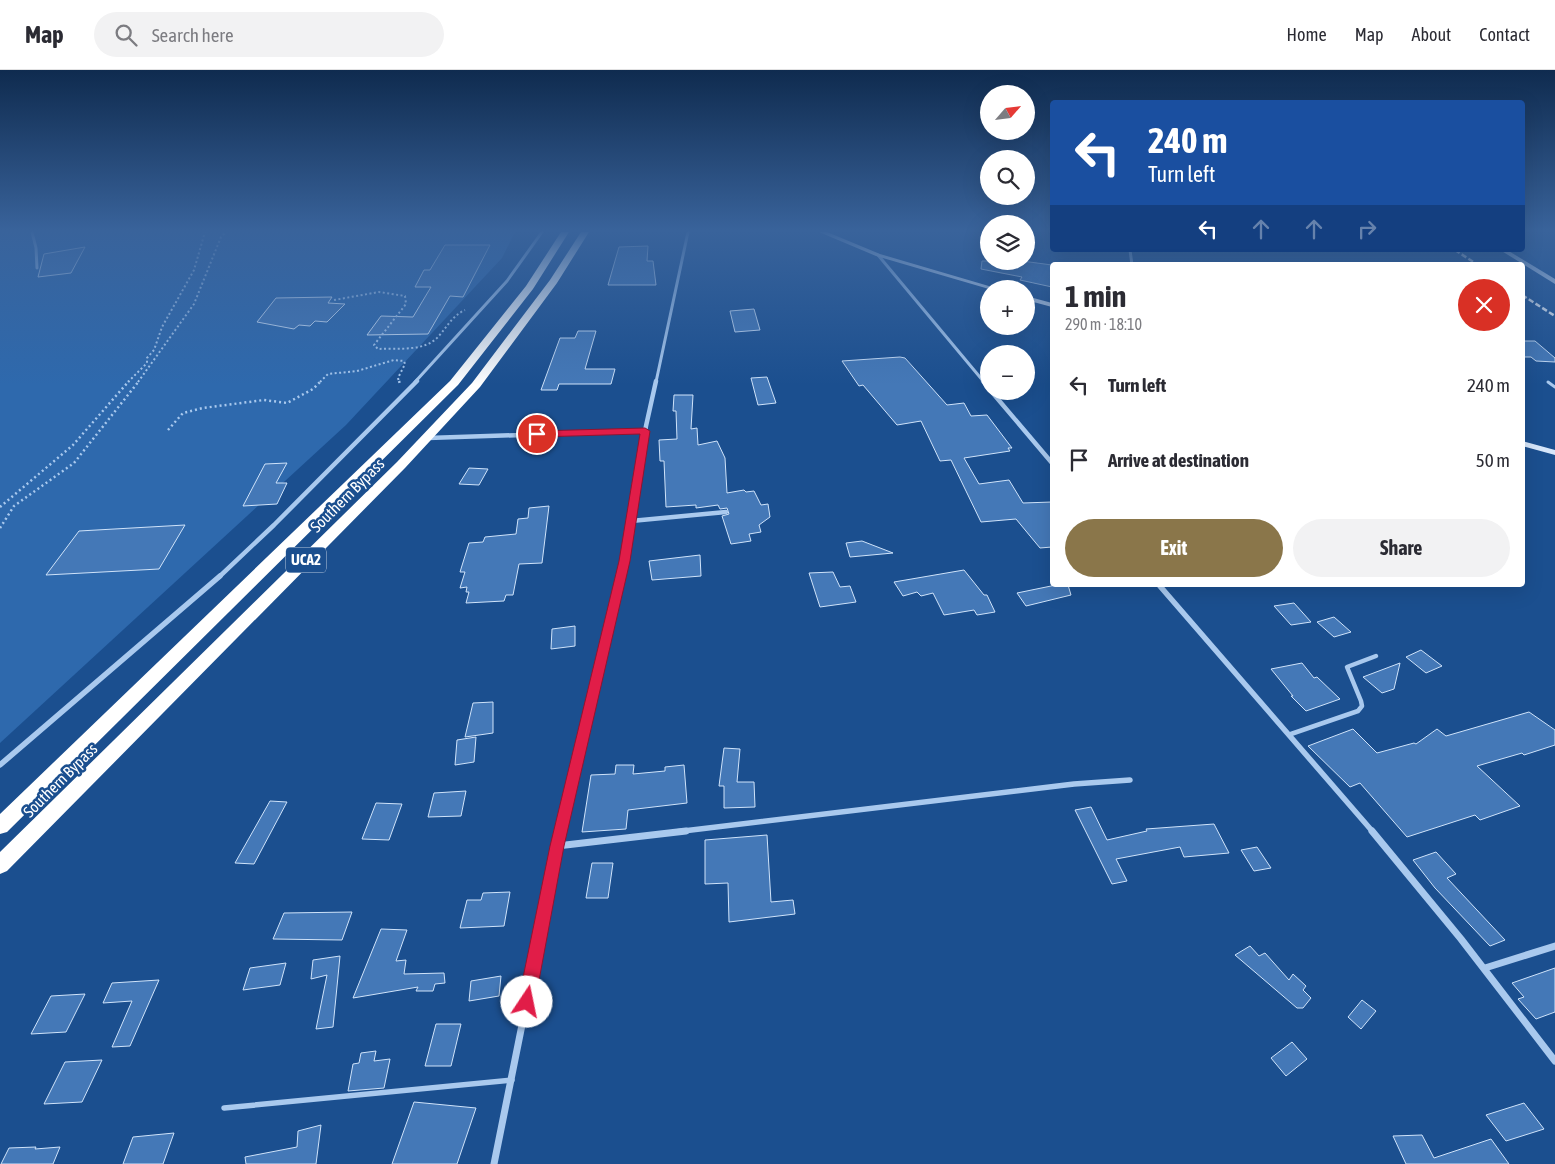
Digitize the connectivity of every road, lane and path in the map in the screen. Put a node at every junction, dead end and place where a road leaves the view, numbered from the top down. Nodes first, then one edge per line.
1 (187, 283) edge
2 (203, 283) edge
3 (505, 283) edge
4 (533, 283) edge
5 (551, 283) edge
6 (677, 283) edge
7 (902, 283) edge
8 (334, 300) dead end
9 (1035, 300) edge
10 (1050, 304) edge
11 (485, 305) junction
12 (980, 378) edge
13 (1548, 382) dead end
14 (1555, 387) edge
15 (405, 394) junction
16 (998, 400) edge
17 (168, 430) dead end
18 (645, 431) junction
19 (427, 438) junction
20 (1525, 444) edge
21 (1555, 453) edge
22 (1050, 461) edge
23 (0, 506) edge
24 (726, 512) dead end
25 (631, 521) junction
26 (0, 528) edge
27 (1161, 587) edge
28 (1376, 656) dead end
29 (1290, 734) junction
30 (0, 765) edge
31 (1130, 780) dead end
32 (0, 826) edge
33 (557, 846) junction
34 (0, 865) edge
35 (1555, 946) edge
36 (1485, 968) junction
37 (1555, 1061) edge
38 (512, 1080) junction
39 (224, 1108) dead end
40 (494, 1164) edge

1 - 23 path
2 - 26 path
3 - 11 street
4 - 32 highway, Southern Bypass / UCA2
5 - 19 highway, Southern Bypass / UCA2
6 - 18 street
7 - 12 street
8 - 11 path
9 - 10 main road
11 - 15 street
13 - 14 lane
15 - 17 path
15 - 30 street
16 - 22 street
18 - 19 street
18 - 25 street
19 - 34 highway, Southern Bypass / UCA2
20 - 21 main road
24 - 25 street
25 - 33 street
27 - 29 street
28 - 29 lane
29 - 36 street
31 - 33 street
33 - 38 street
35 - 36 street
36 - 37 street
38 - 39 lane
38 - 40 street

